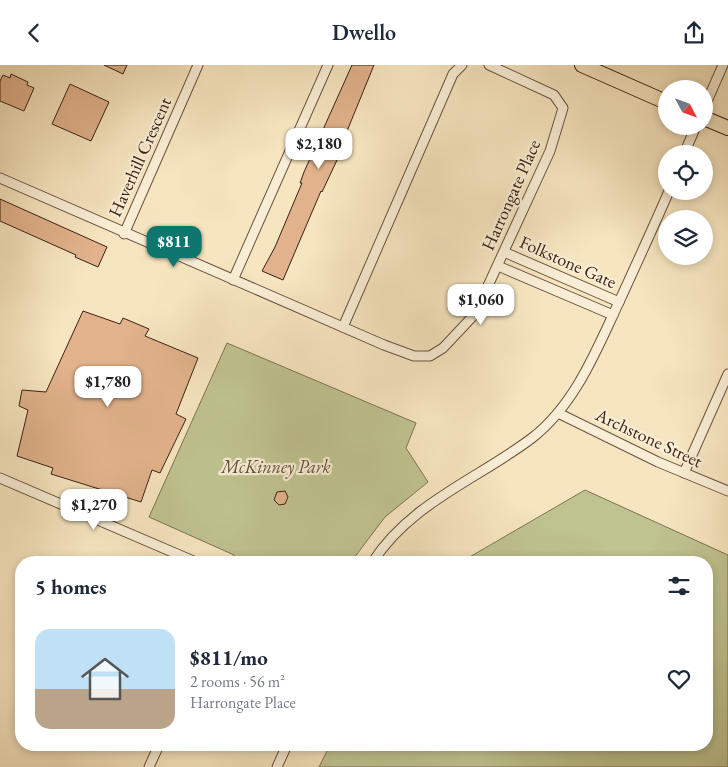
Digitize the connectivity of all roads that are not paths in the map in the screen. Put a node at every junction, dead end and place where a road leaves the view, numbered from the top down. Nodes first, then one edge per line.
1 (198, 65) edge
2 (328, 65) edge
3 (462, 65) edge
4 (489, 65) edge
5 (582, 65) edge
6 (723, 65) edge
7 (713, 88) edge
8 (658, 98) edge
9 (713, 122) edge
10 (728, 128) edge
11 (0, 178) edge
12 (665, 200) edge
13 (124, 234) junction
14 (504, 252) junction
15 (498, 266) junction
16 (233, 280) junction
17 (619, 302) junction
18 (613, 315) junction
19 (343, 327) junction
20 (728, 374) edge
21 (558, 413) junction
22 (684, 473) junction
23 (0, 478) edge
24 (728, 491) edge
25 (182, 556) edge
26 (378, 556) edge
27 (157, 751) edge
28 (284, 751) edge
29 (150, 767) edge
30 (277, 767) edge

1 - 13 street, Haverhill Crescent
2 - 16 street
3 - 19 street
4 - 14 street, Harrongate Place
5 - 8 main road
6 - 7 street
9 - 10 main road
11 - 13 street, Harrongate Place
12 - 17 street
13 - 16 street, Harrongate Place
14 - 15 street, Harrongate Place
14 - 17 street, Folkstone Gate
15 - 18 street, Folkstone Gate
15 - 19 street, Harrongate Place
16 - 19 street, Harrongate Place
17 - 18 street
18 - 21 street
20 - 22 street
21 - 22 street, Archstone Street
21 - 26 street
22 - 24 street, Archstone Street
23 - 25 street
27 - 29 street
28 - 30 street

